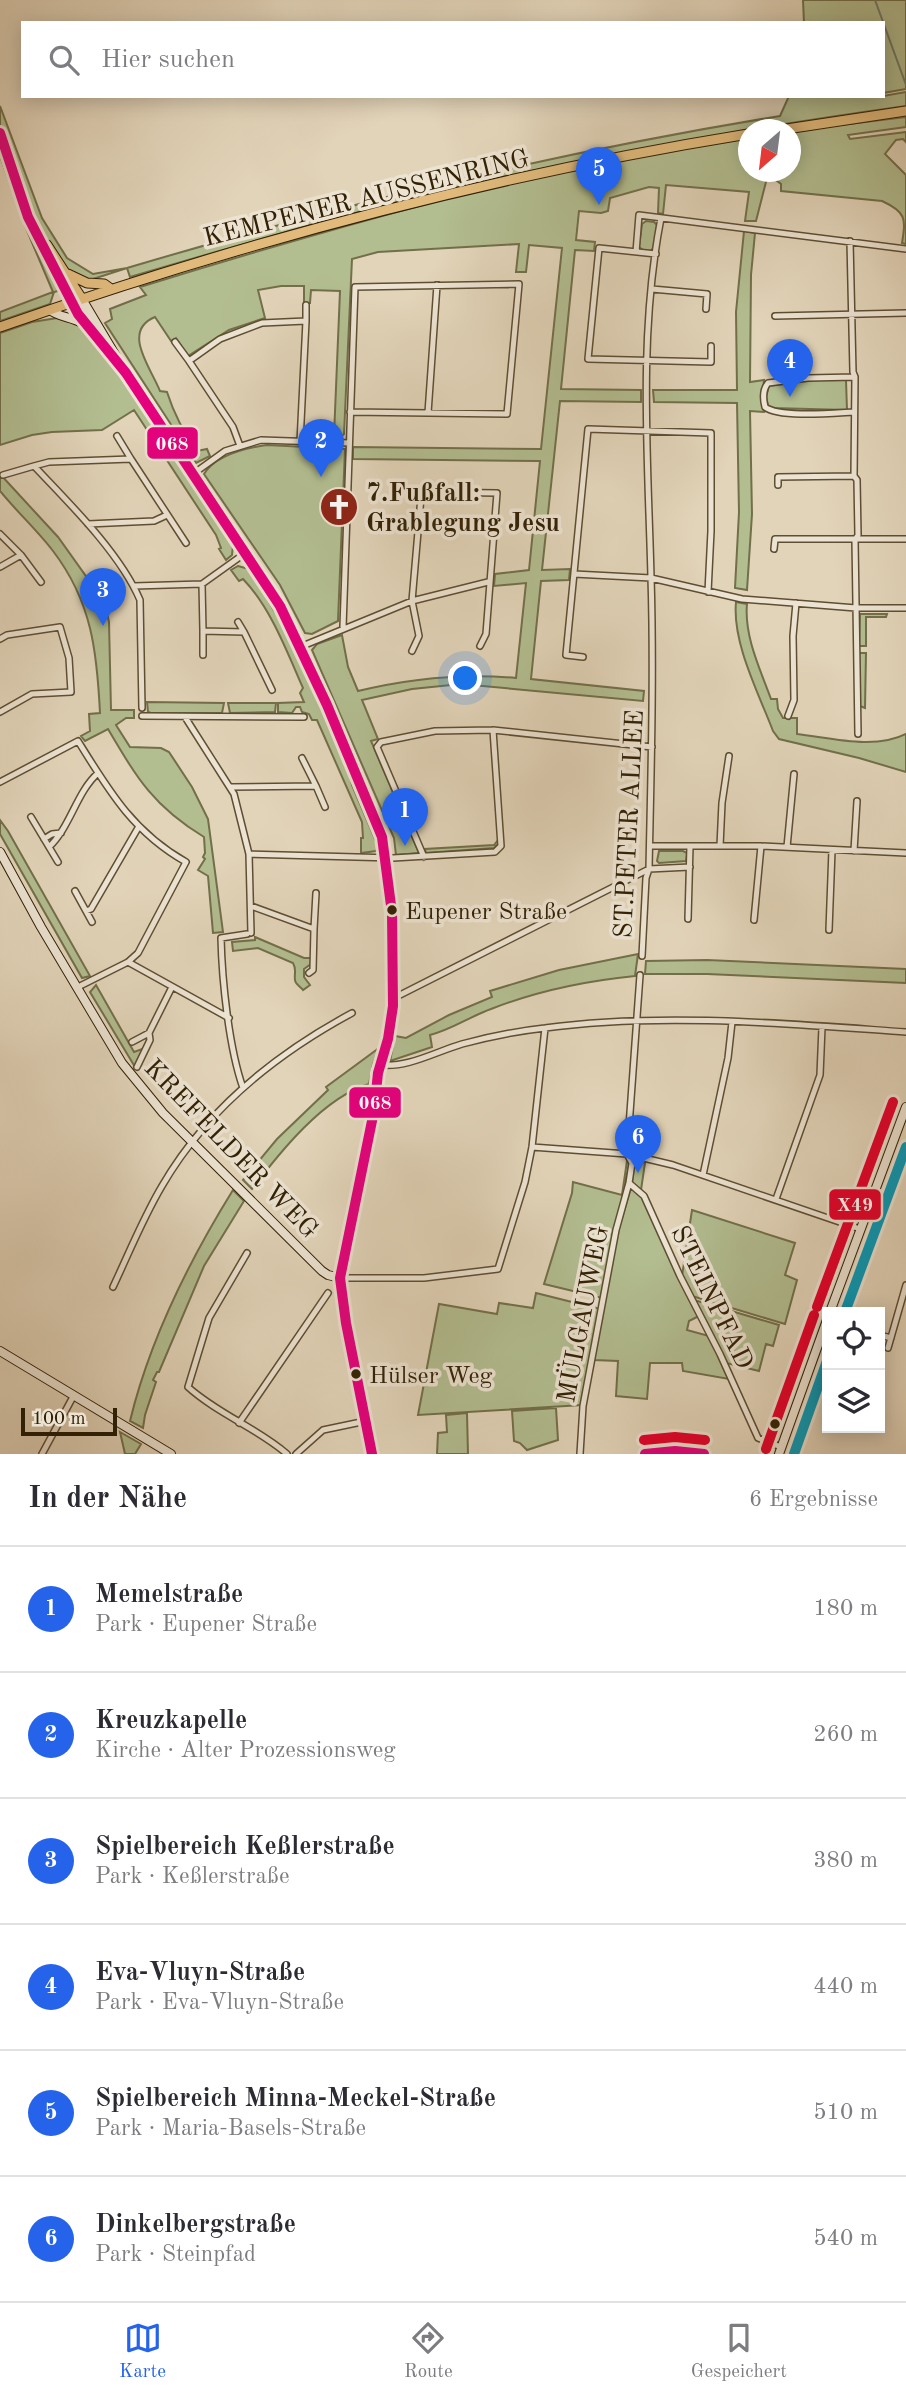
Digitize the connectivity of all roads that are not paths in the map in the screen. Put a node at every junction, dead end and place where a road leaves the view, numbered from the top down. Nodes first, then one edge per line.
1 (906, 111) edge
2 (801, 127) edge
3 (0, 133) edge
4 (738, 136) edge
5 (23, 198) junction
6 (662, 218) junction
7 (850, 241) junction
8 (906, 249) edge
9 (636, 252) junction
10 (656, 254) junction
11 (66, 273) junction
12 (437, 285) junction
13 (111, 289) junction
14 (652, 289) junction
15 (82, 299) junction
16 (72, 303) junction
17 (306, 304) dead end
18 (706, 309) dead end
19 (50, 310) junction
20 (906, 313) edge
21 (852, 314) junction
22 (775, 316) dead end
23 (306, 321) junction
24 (86, 325) junction
25 (0, 327) edge
26 (175, 342) dead end
27 (711, 346) dead end
28 (646, 359) junction
29 (189, 361) junction
30 (127, 373) junction
31 (855, 377) junction
32 (350, 412) junction
33 (853, 412) junction
34 (428, 413) junction
35 (647, 431) junction
36 (117, 436) dead end
37 (300, 442) junction
38 (349, 443) junction
39 (240, 446) junction
40 (131, 459) junction
41 (34, 466) junction
42 (193, 474) junction
43 (3, 475) dead end
44 (854, 476) junction
45 (778, 485) dead end
46 (167, 515) junction
47 (88, 524) junction
48 (0, 534) edge
49 (906, 539) edge
50 (855, 540) junction
51 (186, 543) dead end
52 (774, 548) dead end
53 (244, 554) junction
54 (21, 555) junction
55 (0, 567) edge
56 (574, 575) junction
57 (651, 578) junction
58 (41, 582) dead end
59 (488, 582) junction
60 (202, 584) junction
61 (134, 586) junction
62 (708, 592) junction
63 (412, 601) junction
64 (796, 603) junction
65 (856, 608) junction
66 (906, 608) edge
67 (238, 622) dead end
68 (343, 627) junction
69 (203, 631) junction
70 (244, 632) junction
71 (0, 639) edge
72 (300, 646) junction
73 (480, 646) dead end
74 (412, 651) dead end
75 (203, 655) dead end
76 (583, 657) dead end
77 (272, 690) dead end
78 (142, 708) dead end
79 (0, 712) edge
80 (142, 716) dead end
81 (788, 716) dead end
82 (185, 717) junction
83 (304, 717) dead end
84 (493, 730) junction
85 (858, 734) dead end
86 (652, 747) junction
87 (729, 755) dead end
88 (302, 758) dead end
89 (98, 773) junction
90 (794, 774) dead end
91 (0, 782) edge
92 (316, 786) junction
93 (231, 787) junction
94 (857, 801) dead end
95 (325, 807) dead end
96 (31, 817) dead end
97 (138, 828) junction
98 (61, 834) junction
99 (44, 839) junction
100 (650, 846) junction
101 (690, 846) junction
102 (720, 846) junction
103 (761, 846) junction
104 (49, 847) junction
105 (787, 847) junction
106 (832, 850) junction
107 (854, 851) junction
108 (0, 852) edge
109 (906, 853) edge
110 (249, 854) junction
111 (386, 857) junction
112 (424, 857) junction
113 (58, 862) dead end
114 (690, 867) junction
115 (649, 869) junction
116 (75, 891) dead end
117 (316, 893) dead end
118 (97, 899) junction
119 (82, 905) junction
120 (251, 906) junction
121 (86, 911) junction
122 (688, 919) dead end
123 (754, 920) dead end
124 (92, 922) dead end
125 (314, 929) junction
126 (829, 930) dead end
127 (642, 956) dead end
128 (128, 962) junction
129 (309, 973) dead end
130 (640, 975) dead end
131 (78, 987) junction
132 (172, 987) junction
133 (394, 995) junction
134 (352, 1013) dead end
135 (229, 1018) junction
136 (635, 1021) junction
137 (732, 1022) junction
138 (822, 1027) junction
139 (545, 1028) junction
140 (906, 1032) edge
141 (149, 1033) junction
142 (132, 1042) dead end
143 (380, 1065) junction
144 (137, 1067) dead end
145 (243, 1088) junction
146 (906, 1107) edge
147 (190, 1142) junction
148 (532, 1147) junction
149 (627, 1154) junction
150 (703, 1175) junction
151 (629, 1183) junction
152 (776, 1199) junction
153 (860, 1229) junction
154 (247, 1253) dead end
155 (340, 1278) junction
156 (906, 1284) edge
157 (113, 1287) dead end
158 (328, 1293) dead end
159 (905, 1293) edge
160 (832, 1307) edge
161 (822, 1334) edge
162 (885, 1336) edge
163 (891, 1338) junction
164 (888, 1348) dead end
165 (0, 1351) edge
166 (74, 1395) junction
167 (366, 1421) junction
168 (239, 1423) junction
169 (780, 1451) edge
170 (42, 1454) edge
171 (171, 1454) edge
172 (287, 1454) edge
173 (296, 1454) edge
174 (372, 1454) edge
175 (580, 1454) edge
176 (645, 1454) edge
177 (704, 1454) edge

1 - 2 main road
3 - 5 main road
4 - 13 main road, KEMPENER AUSSENRING
5 - 11 main road
5 - 16 main road
6 - 7 street
6 - 9 street
6 - 10 street, ST.PETER ALLEE
7 - 8 street
7 - 21 street
9 - 10 street
9 - 28 street
10 - 14 street, ST.PETER ALLEE
11 - 13 main road
11 - 15 main road
12 - 32 street
12 - 34 street
12 - 34 street
13 - 15 main road, KEMPENER AUSSENRING
14 - 18 street
14 - 28 street, ST.PETER ALLEE
15 - 16 main road, KEMPENER AUSSENRING
15 - 30 main road
16 - 19 main road, KEMPENER AUSSENRING
16 - 24 main road
17 - 23 street
19 - 24 main road
19 - 25 main road, KEMPENER AUSSENRING
20 - 21 street
21 - 22 street
21 - 31 street
23 - 29 street
23 - 37 street
24 - 30 main road
26 - 29 street
27 - 28 street
28 - 35 street, ST.PETER ALLEE
29 - 39 street
30 - 42 main road
31 - 33 street
31 - 33 street
32 - 34 street
32 - 38 street
33 - 44 street
35 - 56 street
35 - 57 street, ST.PETER ALLEE
35 - 62 street
36 - 40 street
37 - 38 street
37 - 39 street
38 - 68 street
39 - 42 street
40 - 41 street
40 - 46 street
41 - 43 street
41 - 47 street
42 - 53 main road
44 - 45 street
44 - 50 street
46 - 47 street
46 - 51 street
47 - 61 street
48 - 54 street
49 - 50 street
50 - 52 street
50 - 65 street
53 - 60 street
53 - 72 main road
54 - 55 street
54 - 58 street
56 - 57 street
56 - 76 street
57 - 62 street
57 - 86 street, ST.PETER ALLEE
59 - 63 street
59 - 63 street
59 - 73 street
60 - 61 street
60 - 69 street
61 - 78 street
62 - 64 street
63 - 68 street
63 - 74 street
64 - 65 street
64 - 81 street
65 - 66 street
65 - 85 street
67 - 70 street
68 - 72 street
69 - 70 street
69 - 75 street
70 - 77 street
71 - 79 street
72 - 111 main road
80 - 82 street
82 - 83 street
82 - 93 street
84 - 86 street
84 - 112 street
84 - 112 street
86 - 100 street, ST.PETER ALLEE
87 - 102 street
88 - 92 street
89 - 91 street
89 - 97 street
89 - 98 street
90 - 105 street
92 - 93 street
92 - 95 street
93 - 110 street
94 - 107 street
96 - 99 street
97 - 118 street
97 - 128 street
98 - 99 street
98 - 104 street
99 - 104 street
100 - 101 street
100 - 115 street, ST.PETER ALLEE
101 - 102 street
101 - 114 street
102 - 103 street
103 - 105 street
103 - 123 street
104 - 113 street
105 - 106 street
106 - 107 street
106 - 126 street
107 - 109 street
108 - 131 main road, KREFELDER WEG
110 - 111 street
110 - 120 street
111 - 112 street
111 - 133 main road
114 - 115 street
114 - 122 street
115 - 127 street, ST.PETER ALLEE
115 - 133 street
116 - 119 street
117 - 125 street
118 - 119 street
118 - 121 street
119 - 121 street
120 - 125 street
120 - 135 street
121 - 124 street
125 - 129 street
128 - 131 street
128 - 132 street
130 - 136 street, ST.PETER ALLEE
131 - 147 main road, KREFELDER WEG
132 - 135 street
132 - 141 street
133 - 143 main road
134 - 145 street
135 - 145 street
136 - 137 street
136 - 139 street
136 - 149 street, ST.PETER ALLEE
137 - 138 street
137 - 150 street
138 - 140 street
138 - 152 street
139 - 143 street
139 - 148 street
141 - 142 street
141 - 144 street
143 - 155 main road
145 - 147 street
146 - 153 main road
147 - 155 main road, KREFELDER WEG
147 - 157 street
148 - 149 street
148 - 155 street
149 - 150 street
149 - 151 street
150 - 152 street
151 - 169 street, STEINPFAD
151 - 175 street, MÜLGAUWEG
152 - 153 street
153 - 160 main road
154 - 168 street
155 - 167 main road
156 - 159 street
158 - 168 street
159 - 163 street
161 - 169 main road
162 - 163 street
163 - 164 street
165 - 166 main road
166 - 170 street
166 - 171 main road
167 - 173 street
167 - 174 main road
168 - 172 street
176 - 177 main road

